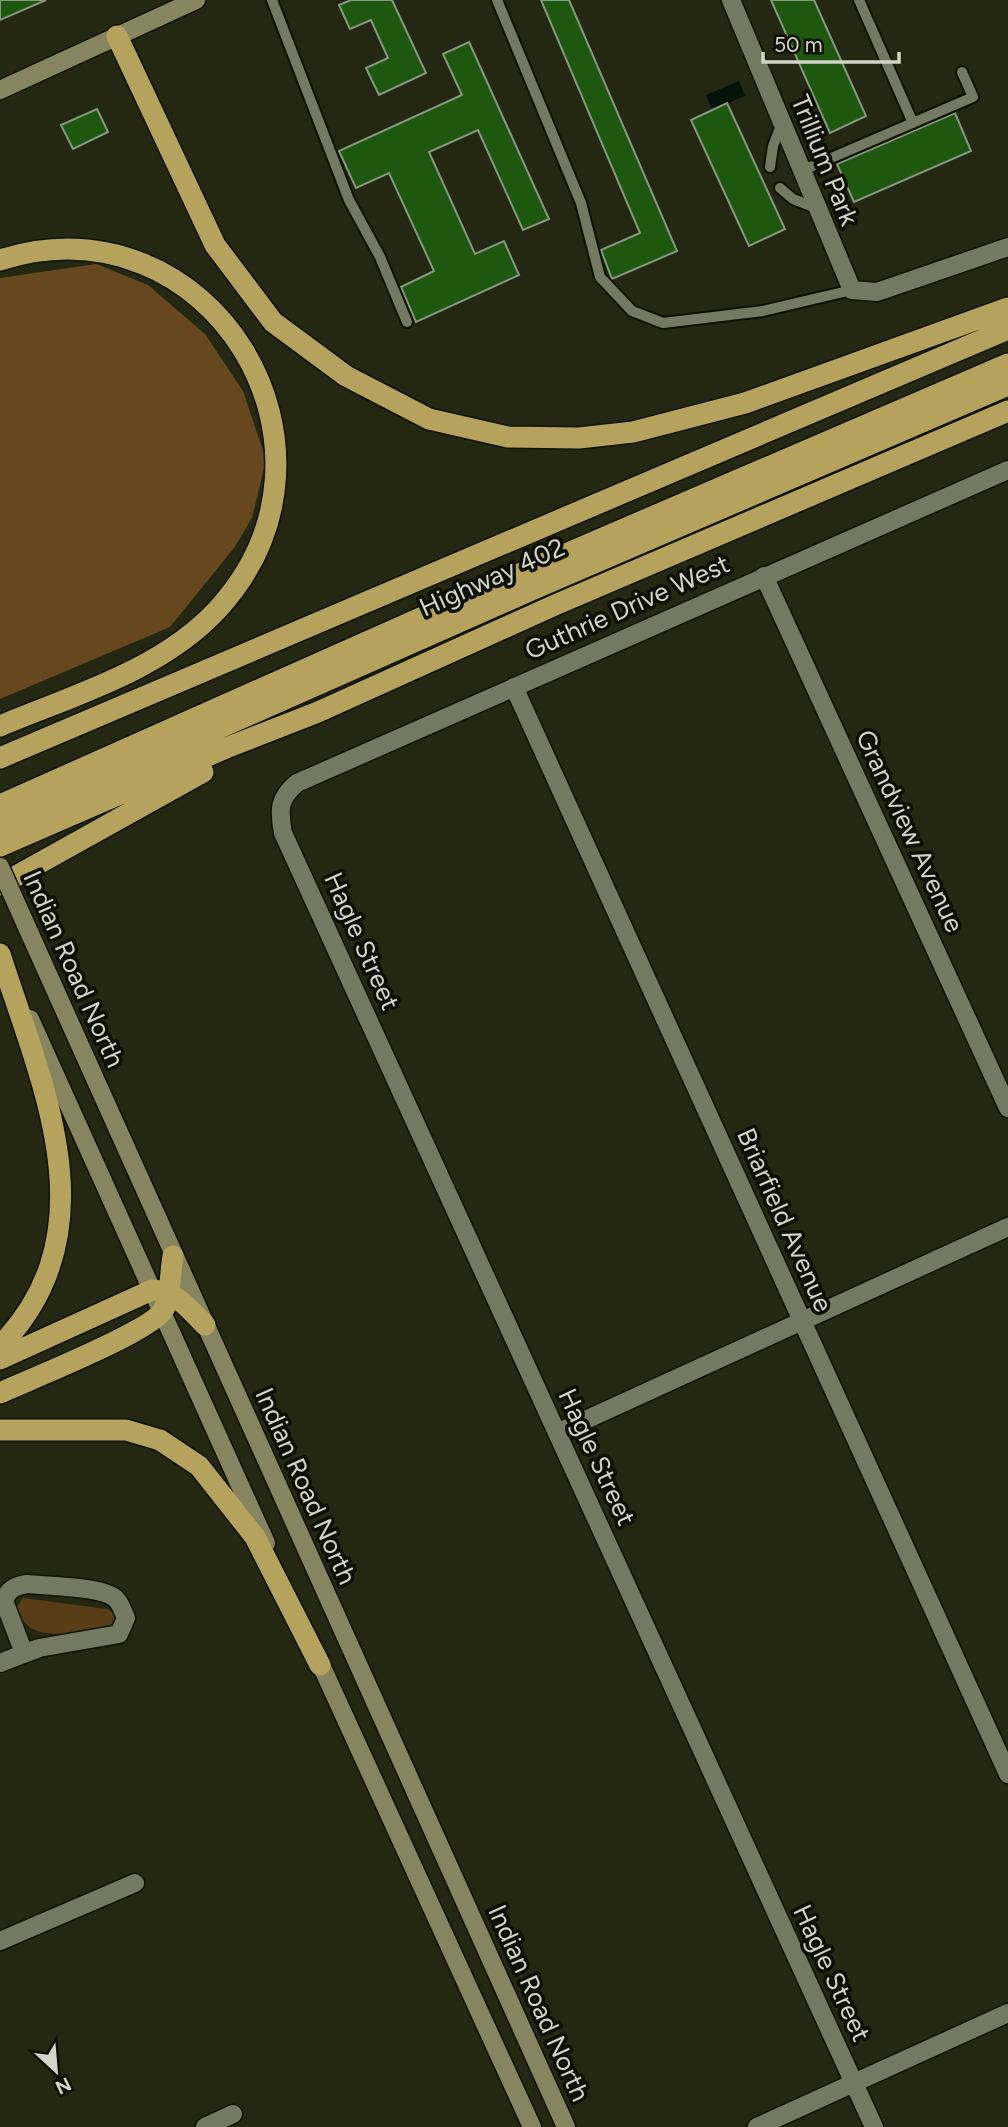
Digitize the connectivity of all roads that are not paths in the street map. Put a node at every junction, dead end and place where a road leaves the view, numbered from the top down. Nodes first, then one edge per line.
1 (197, 0) edge
2 (272, 0) edge
3 (497, 0) edge
4 (859, 0) edge
5 (736, 2) edge
6 (117, 36) junction
7 (962, 72) dead end
8 (0, 90) edge
9 (782, 123) junction
10 (913, 123) junction
11 (770, 167) dead end
12 (801, 171) junction
13 (780, 188) dead end
14 (816, 208) junction
15 (1008, 247) edge
16 (0, 260) edge
17 (857, 292) junction
18 (1008, 309) edge
19 (407, 323) dead end
20 (1008, 329) edge
21 (1008, 364) edge
22 (1008, 385) edge
23 (1008, 411) edge
24 (1008, 470) edge
25 (764, 576) junction
26 (514, 687) junction
27 (318, 712) junction
28 (0, 726) edge
29 (0, 758) edge
30 (0, 805) edge
31 (279, 806) joint
32 (0, 825) edge
33 (0, 846) edge
34 (0, 867) edge
35 (0, 885) edge
36 (0, 953) edge
37 (1008, 1108) edge
38 (1008, 1227) edge
39 (173, 1256) junction
40 (161, 1298) junction
41 (802, 1320) junction
42 (205, 1325) junction
43 (0, 1346) edge
44 (0, 1359) edge
45 (0, 1393) edge
46 (0, 1430) edge
47 (557, 1433) junction
48 (24, 1653) junction
49 (0, 1663) edge
50 (320, 1665) junction
51 (1008, 1774) edge
52 (135, 1883) dead end
53 (0, 1941) edge
54 (1008, 2013) edge
55 (854, 2083) junction
56 (233, 2114) dead end
57 (205, 2127) edge
58 (532, 2127) edge
59 (566, 2127) edge
60 (757, 2127) edge
61 (874, 2127) edge

1 - 6 main road
2 - 19 lane
3 - 17 lane
4 - 10 lane
5 - 9 street, Trillium Park
6 - 8 main road
6 - 18 highway
7 - 10 lane
9 - 11 lane
9 - 12 street, Trillium Park
10 - 12 lane
12 - 14 street, Trillium Park
13 - 14 lane
14 - 17 street, Trillium Park
15 - 17 street
16 - 28 highway
20 - 29 highway, Highway 402
21 - 30 highway
22 - 32 highway, Highway 402
23 - 27 highway
24 - 25 street, Guthrie Drive West
25 - 26 street, Guthrie Drive West
25 - 37 street, Grandview Avenue
26 - 31 street, Guthrie Drive West
26 - 41 street, Briarfield Avenue
27 - 33 highway
27 - 35 highway
31 - 47 street, Hagle Street
34 - 39 main road, Indian Road North, bridge
36 - 40 main road
36 - 43 highway
38 - 41 street
39 - 40 highway
39 - 42 main road, Indian Road North
40 - 42 highway
40 - 44 highway
40 - 45 highway
40 - 50 main road
41 - 47 street
41 - 51 street, Briarfield Avenue
42 - 59 main road, Indian Road North
46 - 50 highway
47 - 55 street, Hagle Street
48 - 48 street
48 - 49 street
50 - 58 main road
52 - 53 street
54 - 55 street
55 - 60 street
55 - 61 street, Hagle Street
56 - 57 street

